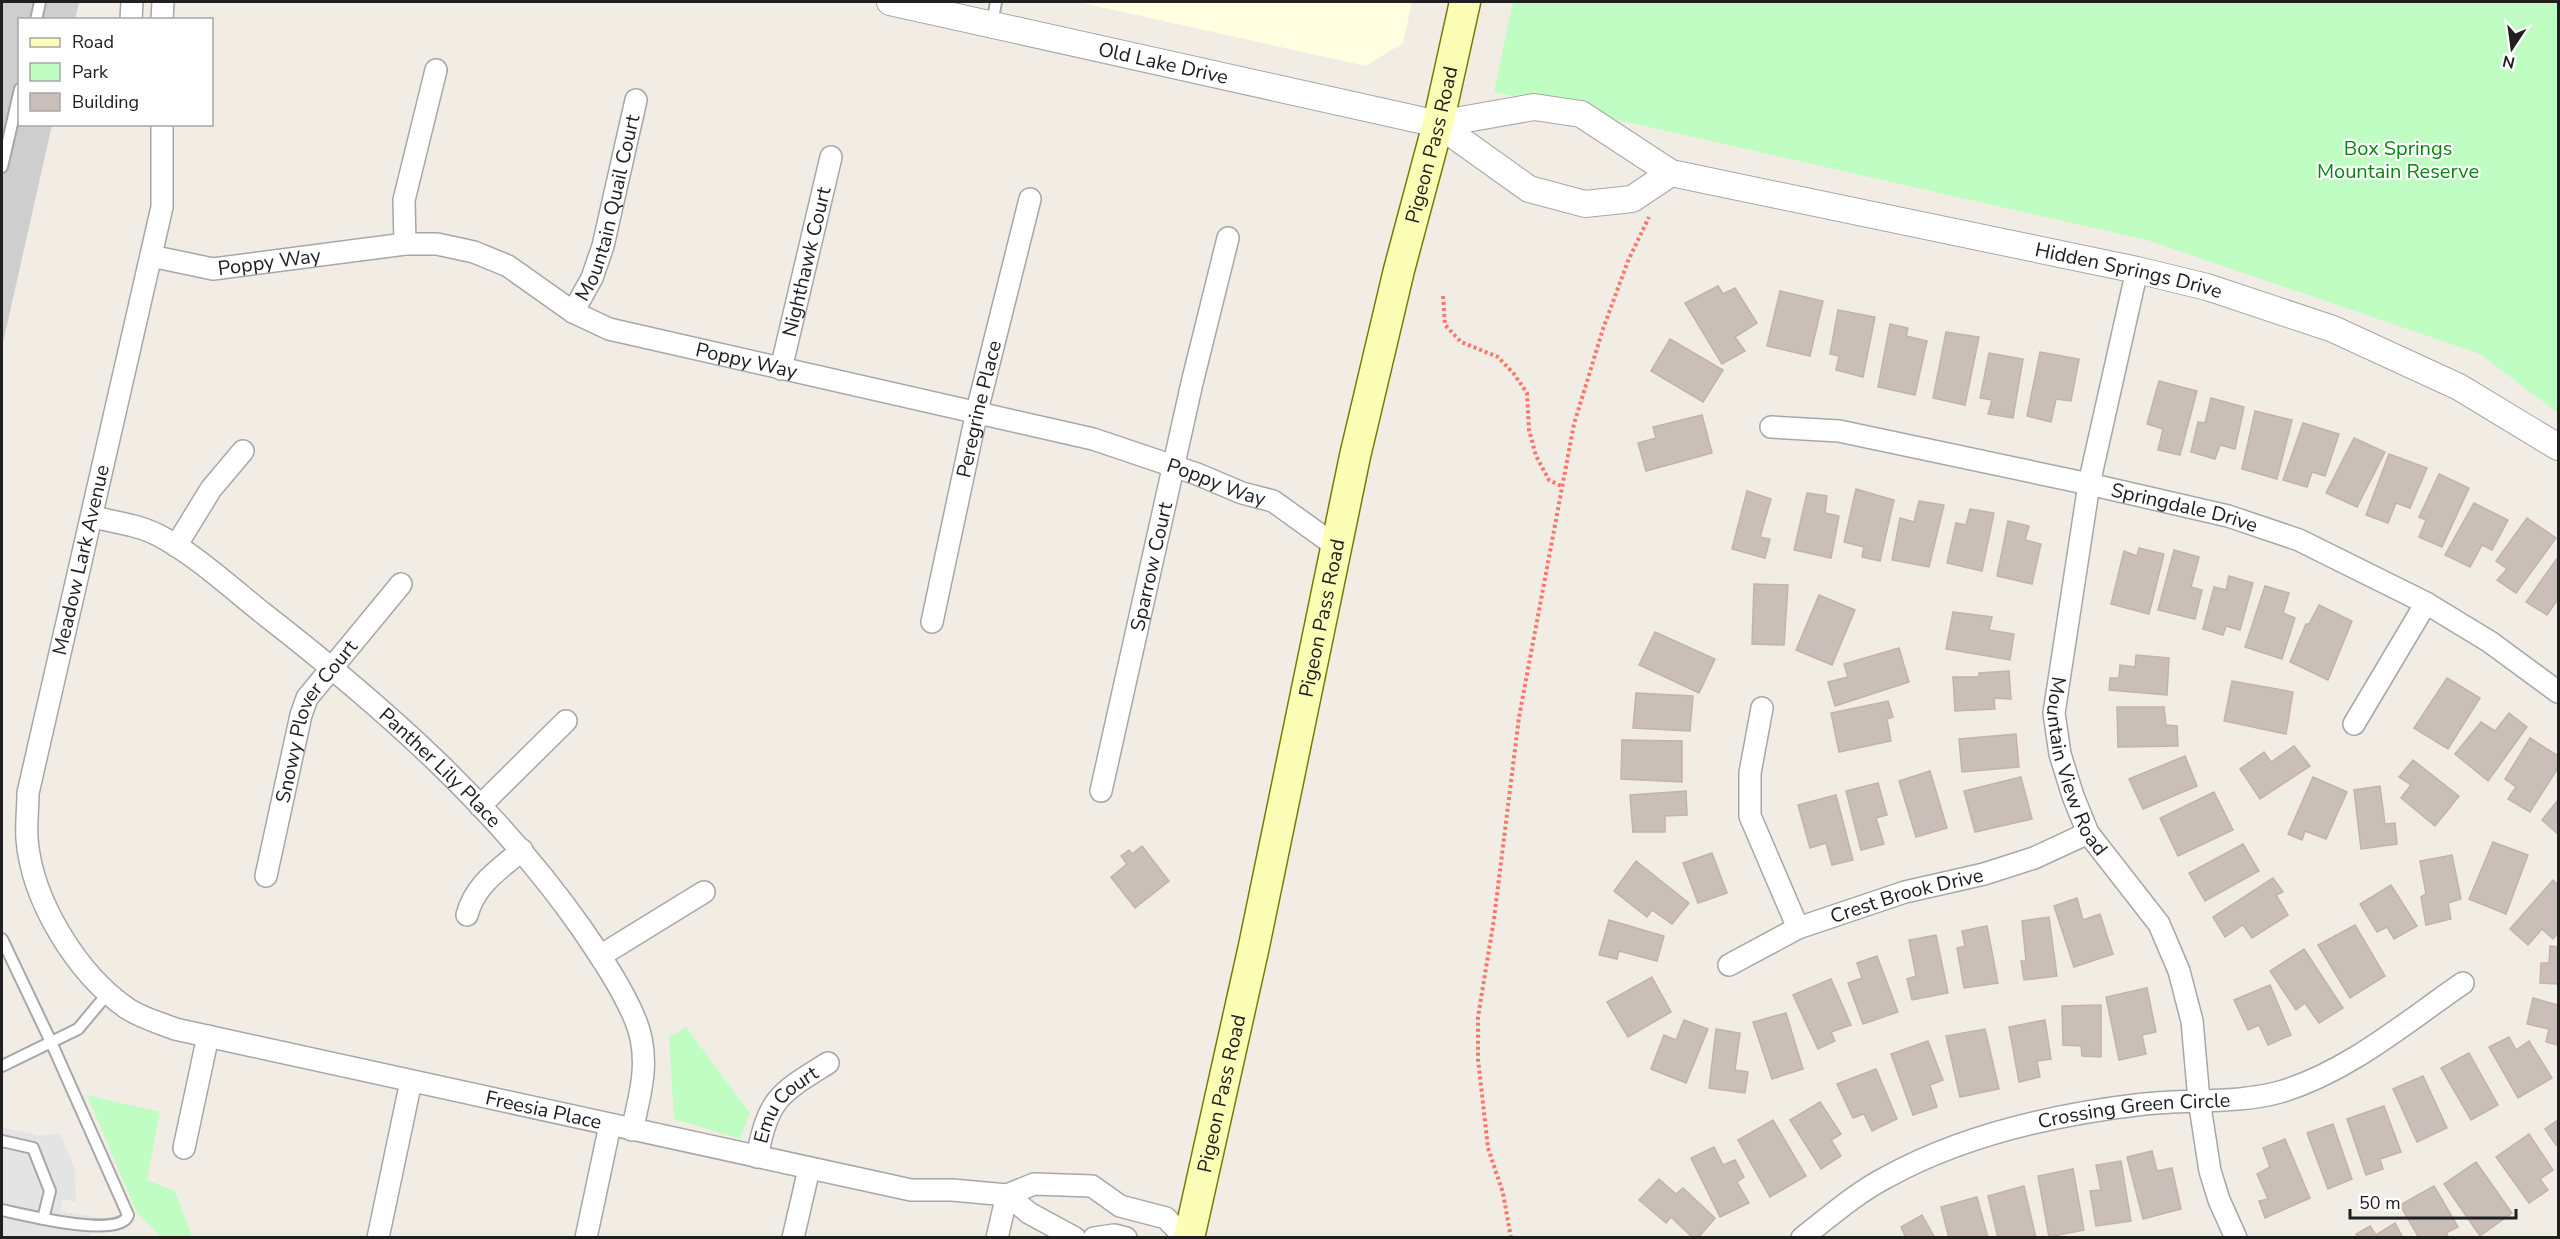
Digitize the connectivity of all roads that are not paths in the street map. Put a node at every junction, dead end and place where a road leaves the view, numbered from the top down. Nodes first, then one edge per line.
1 (40, 2) edge
2 (132, 2) edge
3 (163, 2) edge
4 (890, 2) edge
5 (1465, 2) edge
6 (994, 13) edge
7 (36, 18) edge
8 (131, 18) edge
9 (162, 18) edge
10 (435, 70) dead end
11 (18, 97) edge
12 (636, 100) dead end
13 (1438, 124) junction
14 (162, 126) edge
15 (831, 157) dead end
16 (2, 167) edge
17 (1671, 173) junction
18 (1030, 199) dead end
19 (1228, 238) dead end
20 (405, 244) junction
21 (151, 256) junction
22 (2137, 270) junction
23 (573, 312) junction
24 (781, 369) junction
25 (977, 411) junction
26 (1771, 427) dead end
27 (2559, 447) edge
28 (243, 451) dead end
29 (1174, 466) junction
30 (2088, 484) junction
31 (93, 517) junction
32 (176, 546) junction
33 (1336, 547) junction
34 (400, 584) dead end
35 (2426, 603) junction
36 (932, 622) dead end
37 (331, 666) junction
38 (2559, 692) edge
39 (1762, 708) dead end
40 (566, 721) dead end
41 (2354, 724) dead end
42 (1101, 791) dead end
43 (480, 806) junction
44 (2088, 833) junction
45 (522, 850) junction
46 (266, 876) dead end
47 (704, 892) dead end
48 (467, 915) dead end
49 (1798, 928) junction
50 (2, 939) edge
51 (600, 956) junction
52 (1729, 965) dead end
53 (2463, 983) dead end
54 (103, 986) junction
55 (208, 1036) junction
56 (51, 1042) junction
57 (828, 1063) dead end
58 (2, 1066) edge
59 (411, 1081) junction
60 (2199, 1100) junction
61 (610, 1125) junction
62 (632, 1130) junction
63 (2, 1141) edge
64 (184, 1148) dead end
65 (757, 1157) junction
66 (809, 1169) junction
67 (1007, 1195) junction
68 (2, 1210) edge
69 (43, 1219) junction
70 (378, 1238) edge
71 (586, 1238) edge
72 (793, 1238) edge
73 (998, 1238) edge
74 (1074, 1238) edge
75 (1094, 1238) edge
76 (1126, 1238) edge
77 (1187, 1238) edge
78 (1802, 1238) edge
79 (2236, 1238) edge

1 - 7 lane
2 - 8 street
3 - 9 street
4 - 6 street, Old Lake Drive
5 - 13 main road, Pigeon Pass Road
6 - 13 street, Old Lake Drive
10 - 20 street
11 - 16 lane
12 - 23 street, Mountain Quail Court
13 - 17 street, Hidden Springs Drive
13 - 17 street
13 - 33 main road, Pigeon Pass Road
14 - 21 street, Meadow Lark Avenue
15 - 24 street, Nighthawk Court
17 - 22 street, Hidden Springs Drive
18 - 25 street, Peregrine Place
19 - 29 street, Sparrow Court
20 - 21 street, Poppy Way
20 - 23 street, Poppy Way
21 - 31 street, Meadow Lark Avenue
22 - 27 street, Hidden Springs Drive
22 - 30 street, Mountain View Road
23 - 24 street, Poppy Way
24 - 25 street, Poppy Way
25 - 29 street, Poppy Way
25 - 36 street, Peregrine Place
26 - 30 street, Springdale Drive
28 - 32 street
29 - 33 street, Poppy Way
29 - 42 street, Sparrow Court
30 - 35 street, Springdale Drive
30 - 44 street, Mountain View Road
31 - 32 street, Panther Lily Place
31 - 54 street, Meadow Lark Avenue
32 - 37 street, Panther Lily Place
33 - 77 main road, Pigeon Pass Road
34 - 37 street, Snowy Plover Court
35 - 38 street, Springdale Drive
35 - 41 street
37 - 43 street, Panther Lily Place
37 - 46 street, Snowy Plover Court
39 - 49 street
40 - 43 street
43 - 45 street, Panther Lily Place
44 - 49 street, Crest Brook Drive
44 - 60 street, Mountain View Road
45 - 48 street
45 - 51 street, Panther Lily Place
47 - 51 street
49 - 52 street, Crest Brook Drive
50 - 56 lane
51 - 62 street, Panther Lily Place
53 - 60 street, Crossing Green Circle
54 - 55 street, Freesia Place
54 - 56 lane
55 - 59 street, Freesia Place
55 - 64 street
56 - 58 lane
56 - 69 lane
57 - 65 street, Emu Court
59 - 61 street, Freesia Place
59 - 70 street
60 - 78 street, Crossing Green Circle
60 - 79 street, Mountain View Road
61 - 62 street, Freesia Place
61 - 71 street
62 - 65 street, Freesia Place
63 - 69 lane
65 - 66 street, Freesia Place
66 - 67 street, Freesia Place
66 - 72 street
67 - 73 street
67 - 74 street
67 - 77 street
68 - 69 lane
75 - 76 street

